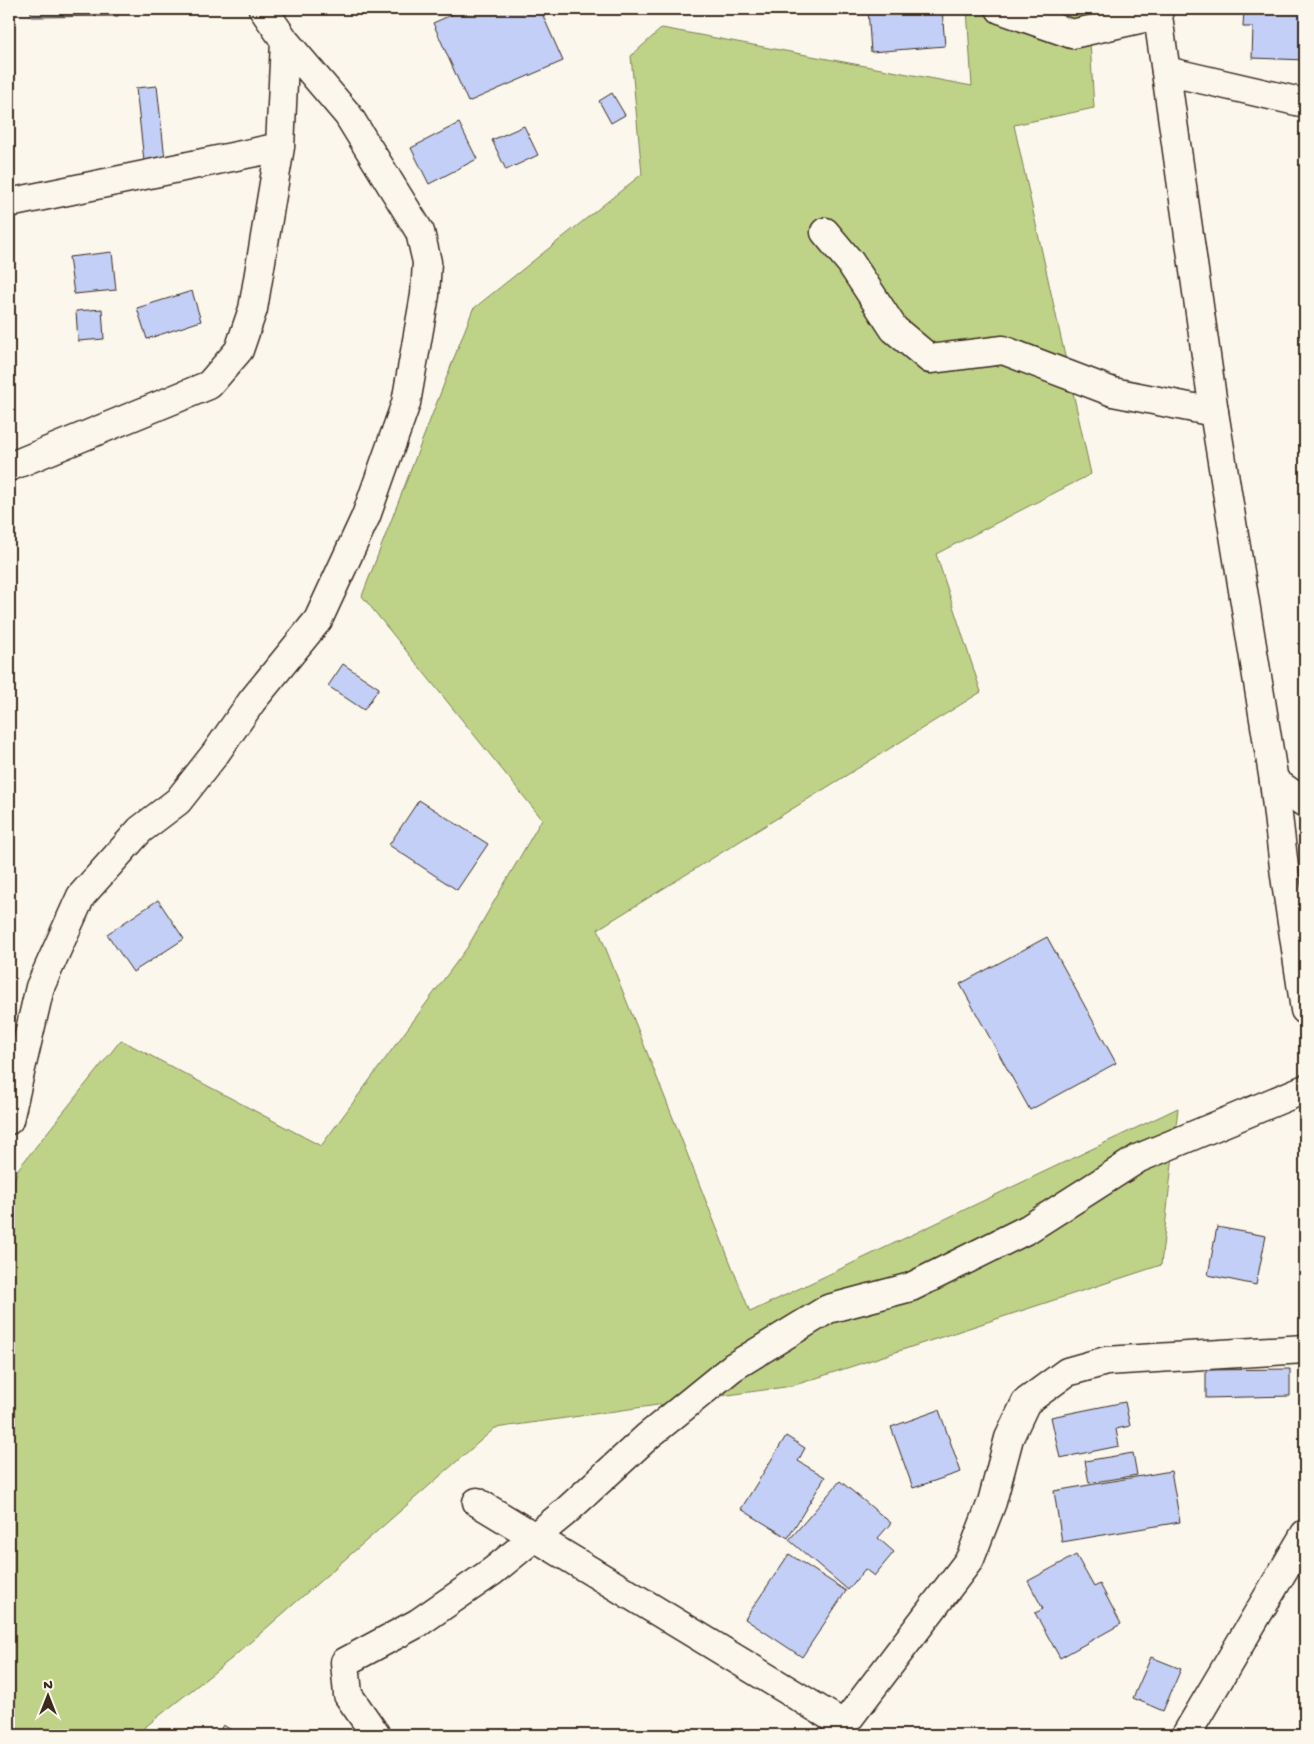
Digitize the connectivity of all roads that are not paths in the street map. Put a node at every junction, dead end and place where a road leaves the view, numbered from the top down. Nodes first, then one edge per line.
1 (264, 9) edge
2 (1000, 9) edge
3 (1157, 12) edge
4 (285, 41) junction
5 (1166, 72) junction
6 (1305, 103) edge
7 (280, 147) junction
8 (9, 203) edge
9 (825, 232) dead end
10 (1214, 412) junction
11 (9, 463) edge
12 (1274, 781) junction
13 (1305, 803) edge
14 (1305, 1010) edge
15 (1305, 1089) edge
16 (9, 1120) edge
17 (1305, 1349) edge
18 (477, 1502) dead end
19 (1305, 1534) edge
20 (535, 1537) junction
21 (839, 1730) edge
22 (376, 1735) edge
23 (1186, 1735) edge

1 - 4 street
2 - 3 street
3 - 5 street
4 - 7 street
4 - 16 street
5 - 6 street
5 - 10 street
7 - 8 street
7 - 11 street
9 - 10 street
10 - 12 street
12 - 13 street
12 - 14 street
15 - 20 street
17 - 21 street
18 - 20 street
19 - 23 street
20 - 21 street
20 - 22 street

